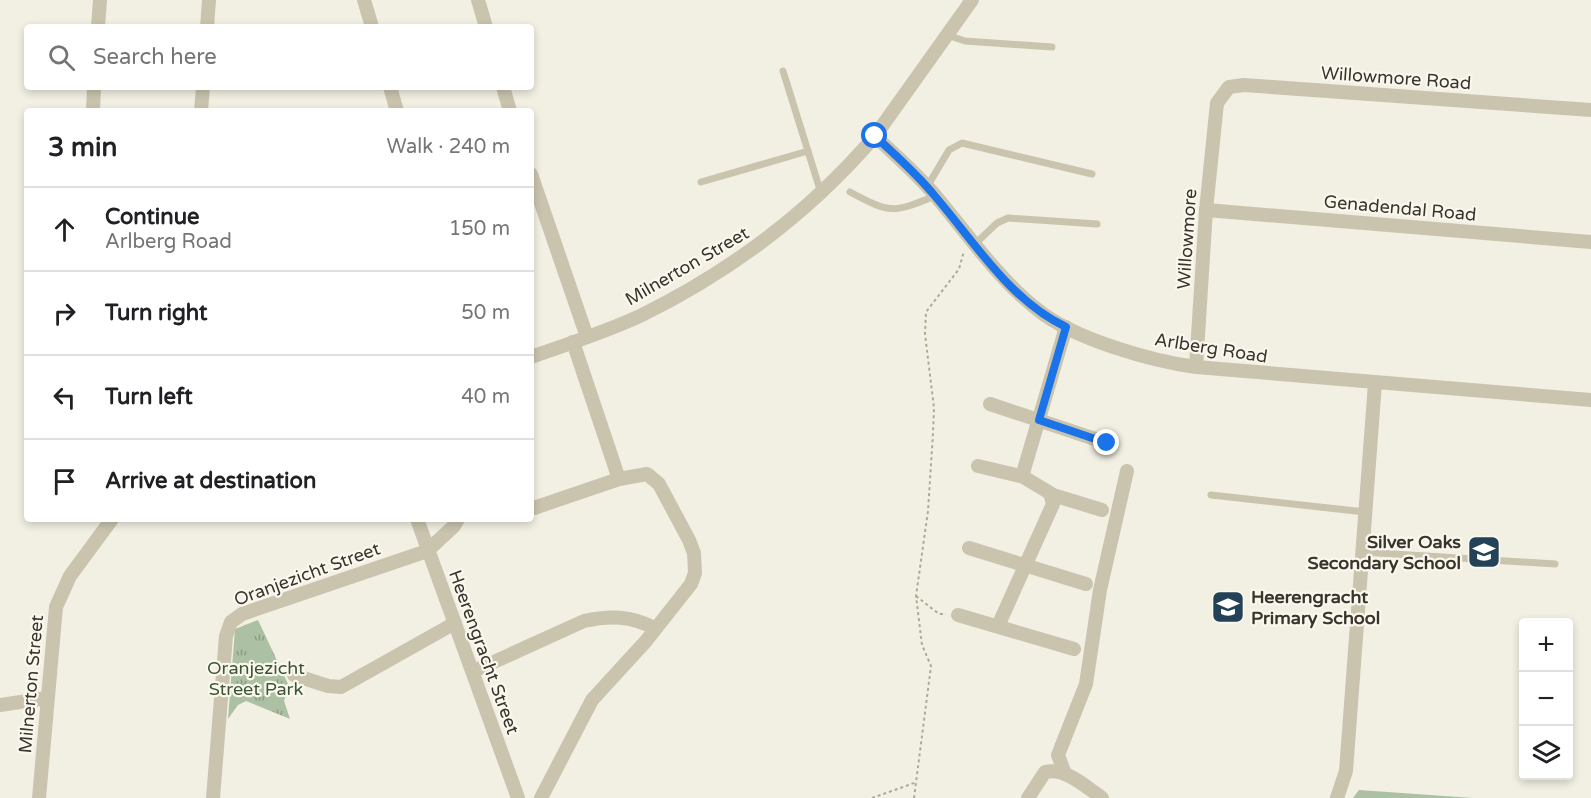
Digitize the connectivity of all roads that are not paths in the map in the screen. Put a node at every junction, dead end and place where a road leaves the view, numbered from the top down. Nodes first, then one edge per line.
1 (100, 0) edge
2 (209, 0) edge
3 (364, 0) edge
4 (478, 0) edge
5 (972, 0) edge
6 (98, 24) edge
7 (207, 24) edge
8 (371, 24) edge
9 (485, 24) edge
10 (947, 35) junction
11 (1052, 47) dead end
12 (783, 71) dead end
13 (94, 90) edge
14 (203, 90) edge
15 (391, 90) edge
16 (503, 90) edge
17 (93, 108) edge
18 (201, 108) edge
19 (396, 108) edge
20 (506, 108) edge
21 (1591, 110) edge
22 (1216, 113) joint
23 (875, 136) junction
24 (808, 151) junction
25 (1092, 174) dead end
26 (701, 182) dead end
27 (534, 183) edge
28 (931, 191) junction
29 (850, 192) dead end
30 (821, 193) junction
31 (1206, 210) junction
32 (1097, 224) dead end
33 (972, 240) junction
34 (1591, 242) edge
35 (1066, 327) junction
36 (587, 337) junction
37 (573, 342) junction
38 (534, 356) edge
39 (1196, 367) junction
40 (1375, 383) junction
41 (1591, 400) edge
42 (990, 404) dead end
43 (1039, 420) junction
44 (1107, 443) dead end
45 (978, 466) dead end
46 (1127, 471) dead end
47 (1024, 477) junction
48 (619, 479) junction
49 (1053, 495) junction
50 (1211, 495) dead end
51 (534, 508) dead end
52 (1102, 510) dead end
53 (1365, 512) junction
54 (110, 522) edge
55 (418, 522) edge
56 (456, 522) edge
57 (969, 548) dead end
58 (427, 551) junction
59 (1362, 552) junction
60 (1555, 564) dead end
61 (1026, 565) junction
62 (1086, 584) dead end
63 (958, 615) road end
64 (455, 623) junction
65 (998, 626) junction
66 (655, 628) junction
67 (1074, 649) dead end
68 (474, 671) junction
69 (294, 675) road end
70 (47, 698) junction
71 (0, 705) edge
72 (1065, 774) junction
73 (39, 798) edge
74 (213, 798) edge
75 (518, 798) edge
76 (541, 798) edge
77 (1028, 798) edge
78 (1102, 798) edge
79 (1337, 798) edge

1 - 6 street
2 - 7 street
3 - 8 street
4 - 9 street
5 - 10 street, Milnerton Street
10 - 11 lane
10 - 23 street, Milnerton Street
12 - 24 lane
13 - 17 street
14 - 18 street
15 - 19 street
16 - 20 street
21 - 22 street, Willowmore Road
22 - 31 street, Willowmore
23 - 28 street, Arlberg Road
23 - 30 street, Milnerton Street
24 - 26 lane
24 - 30 lane
25 - 28 lane
27 - 36 street
28 - 29 lane
28 - 33 street, Arlberg Road
30 - 36 street, Milnerton Street
31 - 34 street, Genadendal Road
31 - 39 street, Willowmore
32 - 33 lane
33 - 35 street, Arlberg Road
35 - 39 street, Arlberg Road
35 - 43 street
36 - 37 street, Milnerton Street
37 - 38 street, Milnerton Street
37 - 48 street
39 - 40 street, Arlberg Road
40 - 41 street, Arlberg Road
40 - 53 street
42 - 43 street
43 - 44 street
43 - 47 street
45 - 47 street
46 - 72 street
47 - 49 street
48 - 51 street
48 - 66 street
49 - 52 street
49 - 61 street
50 - 53 lane
53 - 59 street
54 - 70 street, Milnerton Street
55 - 58 street, Heerengracht Street
56 - 58 street
57 - 61 street
58 - 64 street, Heerengracht Street
58 - 74 street, Oranjezicht Street
59 - 60 lane
59 - 79 street
61 - 62 street
61 - 65 street
63 - 65 street
64 - 68 street, Heerengracht Street
64 - 69 street
65 - 67 street
66 - 68 street
66 - 76 street
68 - 75 street, Heerengracht Street
70 - 71 street
70 - 73 street, Milnerton Street
72 - 77 street
72 - 78 street

